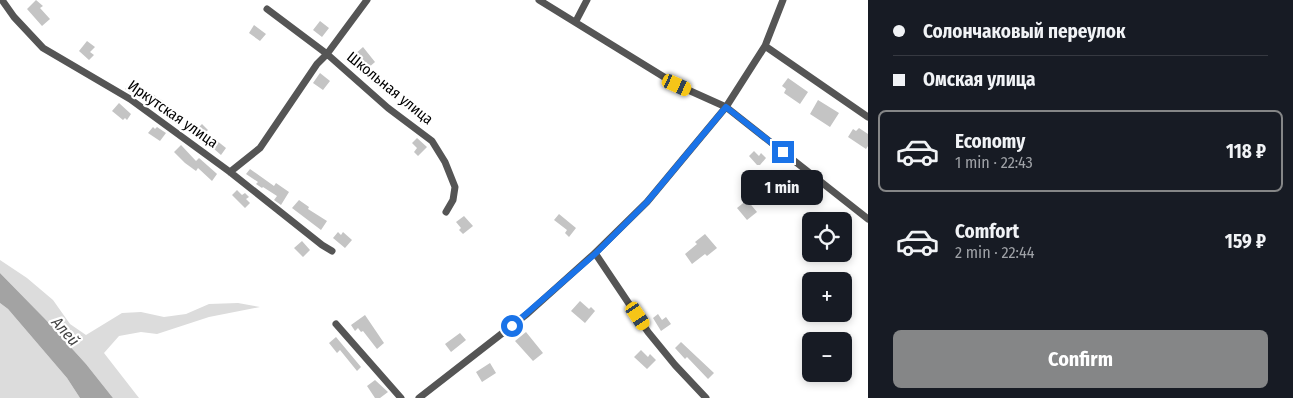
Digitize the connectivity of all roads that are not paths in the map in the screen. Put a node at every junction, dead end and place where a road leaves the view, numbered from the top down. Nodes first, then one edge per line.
1 (2, 0) edge
2 (367, 0) edge
3 (539, 0) edge
4 (587, 0) edge
5 (783, 0) edge
6 (267, 9) dead end
7 (576, 21) junction
8 (764, 46) junction
9 (327, 54) junction
10 (726, 107) junction
11 (868, 117) edge
12 (230, 172) junction
13 (446, 212) dead end
14 (868, 219) edge
15 (332, 251) dead end
16 (595, 254) junction
17 (336, 324) dead end
18 (401, 398) edge
19 (419, 398) edge
20 (706, 398) edge

1 - 12 street, Иркутская улица
2 - 9 street
3 - 7 street
4 - 7 street
5 - 8 street
6 - 9 street, Школьная улица
7 - 10 street
8 - 10 street
8 - 11 street
9 - 12 street
9 - 13 street, Школьная улица
10 - 14 street
10 - 16 street
12 - 15 street, Иркутская улица
16 - 19 street
16 - 20 street
17 - 18 street

